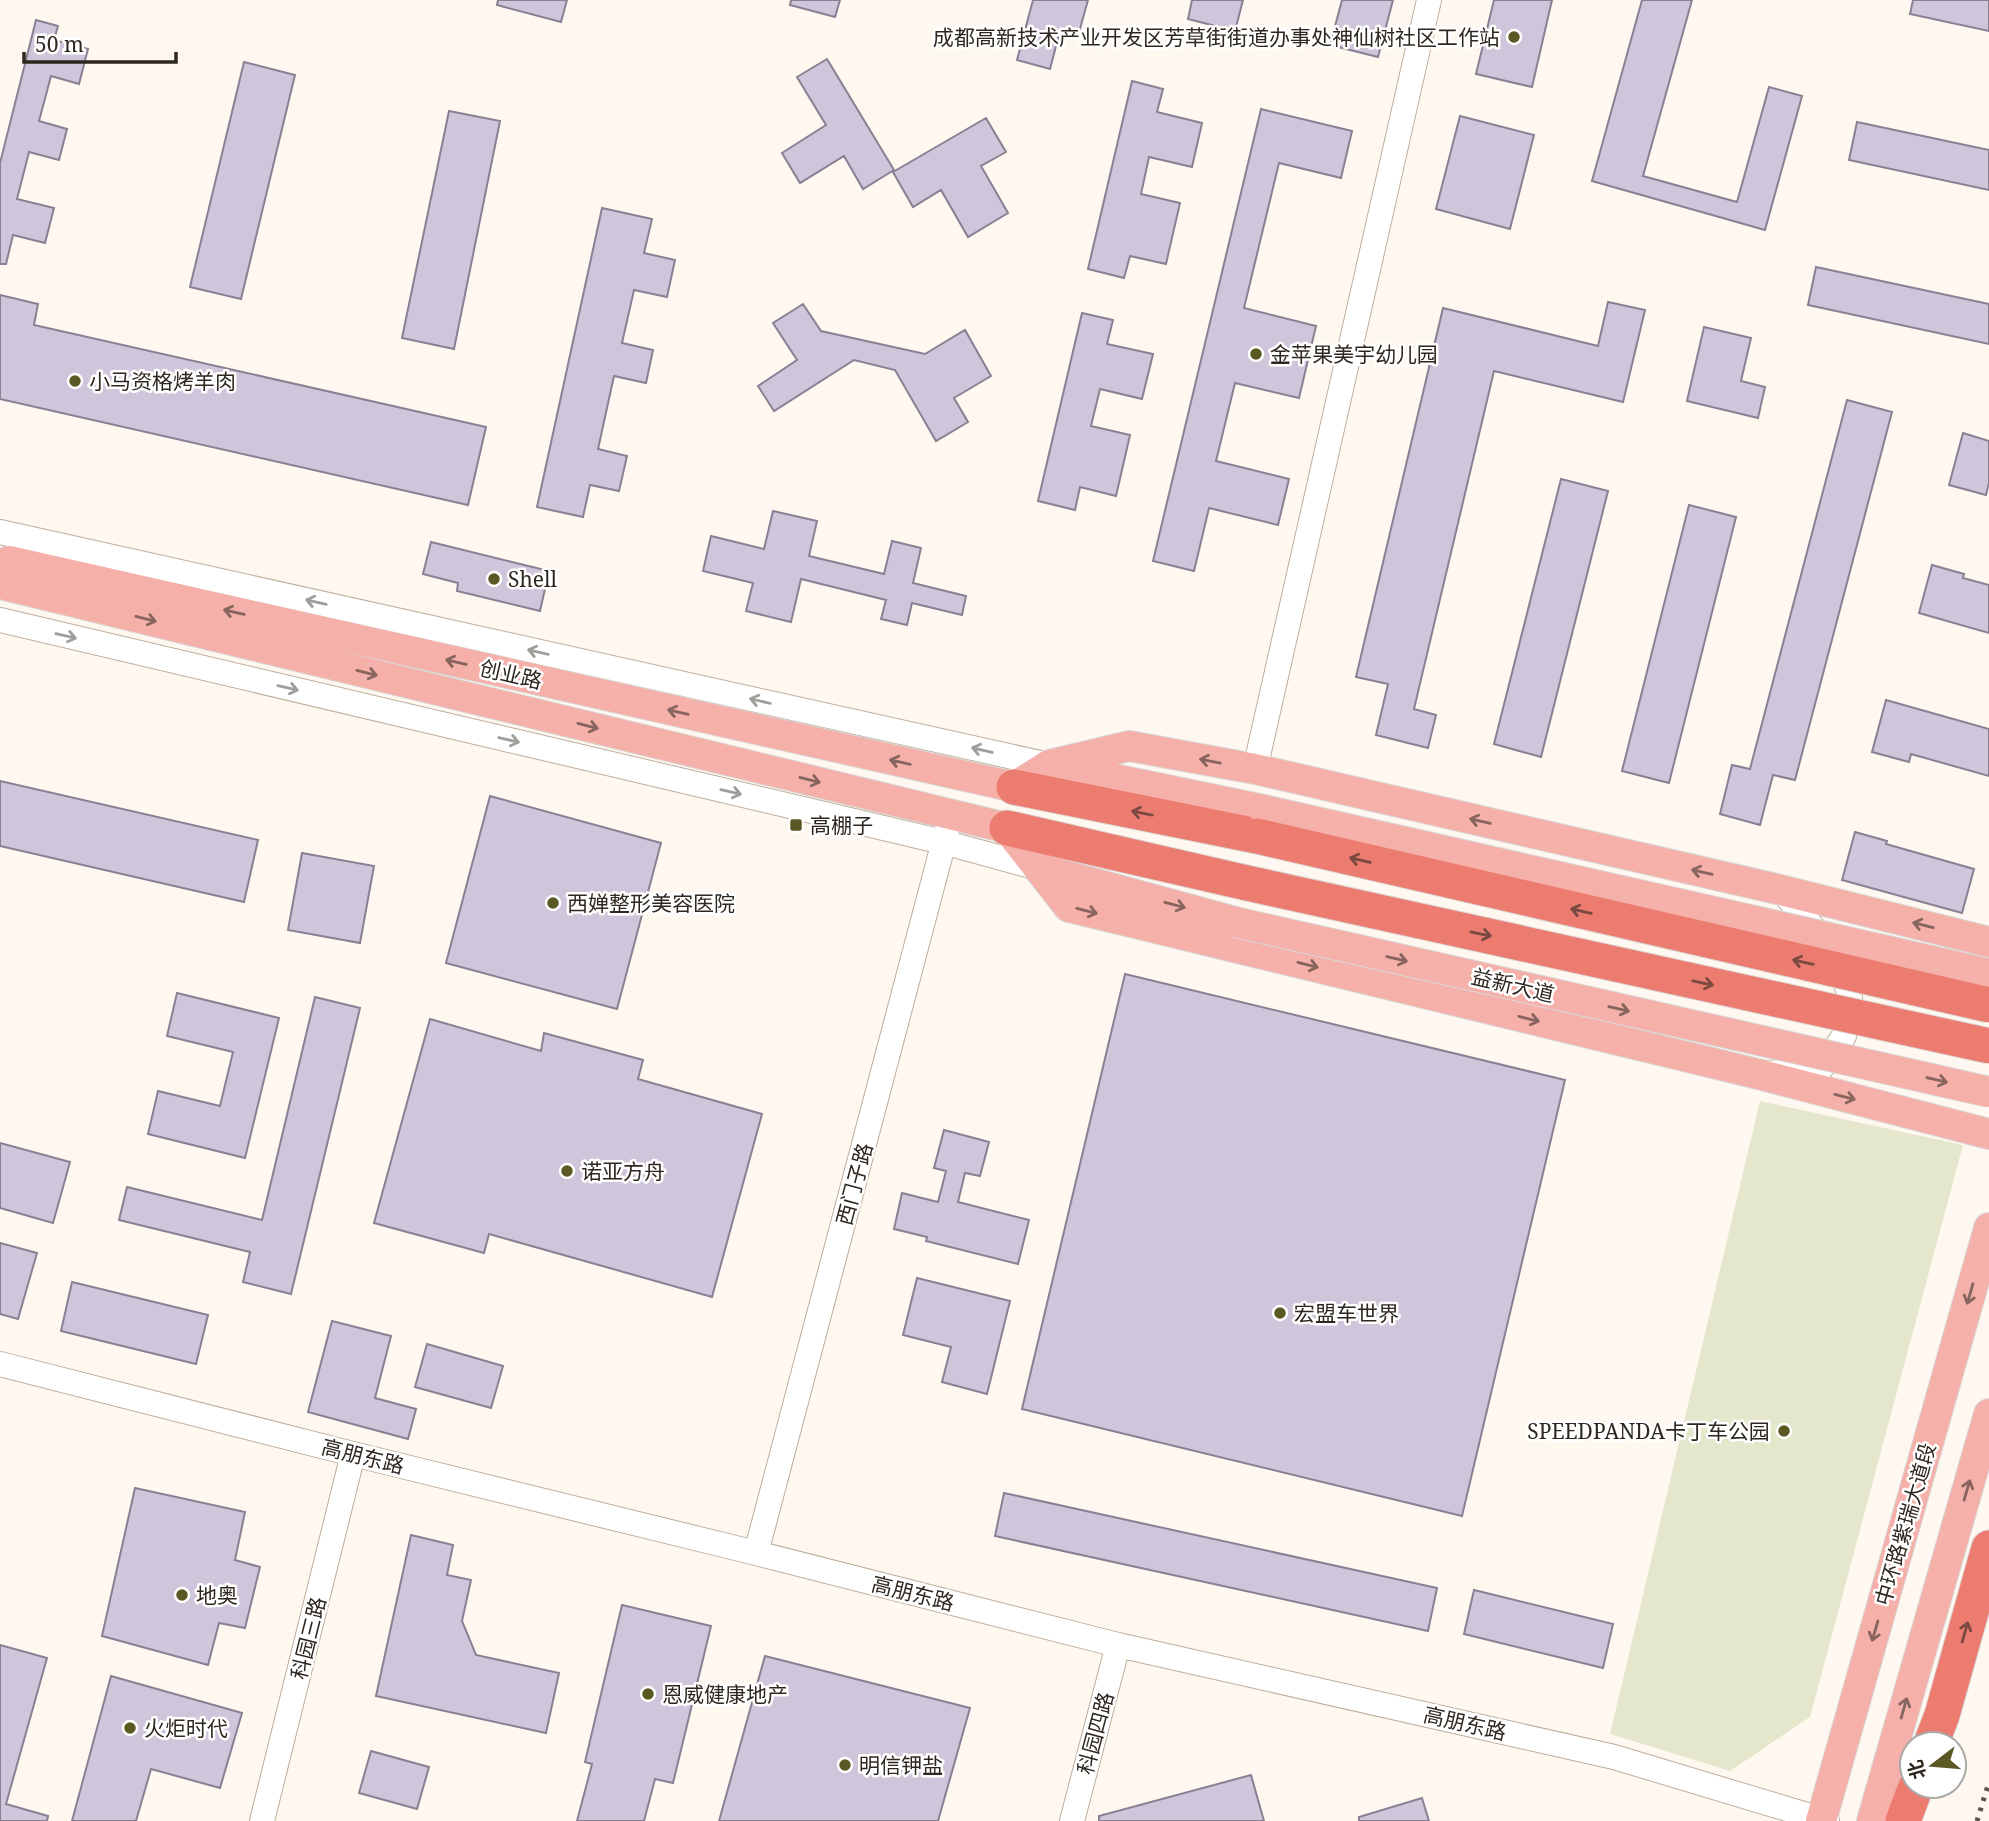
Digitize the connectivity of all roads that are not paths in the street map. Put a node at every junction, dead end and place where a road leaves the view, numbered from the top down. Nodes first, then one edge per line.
1 (1429, 0) edge
2 (0, 532) edge
3 (0, 620) edge
4 (1049, 765) junction
5 (1255, 769) junction
6 (1014, 788) junction
7 (952, 814) junction
8 (1261, 823) junction
9 (1007, 828) junction
10 (943, 842) junction
11 (1038, 868) junction
12 (1781, 890) junction
13 (1989, 942) edge
14 (1989, 974) edge
15 (1989, 1005) edge
16 (1989, 1046) edge
17 (1758, 1074) junction
18 (1989, 1092) edge
19 (1989, 1134) edge
20 (1989, 1228) edge
21 (0, 1364) edge
22 (1989, 1414) edge
23 (353, 1454) junction
24 (1989, 1548) edge
25 (756, 1553) junction
26 (1118, 1645) junction
27 (1936, 1730) edge
28 (1911, 1800) edge
29 (262, 1821) edge
30 (1072, 1821) edge
31 (1823, 1821) edge
32 (1872, 1821) edge
33 (1903, 1821) edge

1 - 5 street
4 -> 2 street
3 -> 10 street
5 -> 4 main road
4 - 6 main road
4 - 8 main road
12 -> 5 main road
6 -> 7 main road, 创业路
8 -> 6 highway
7 - 9 main road, 创业路
7 - 10 street, 西门子路
8 - 14 main road, bridge
15 -> 8 highway, bridge
9 - 11 main road
9 -> 16 highway, bridge
10 - 11 street
10 - 25 street, 西门子路
11 -> 17 main road
11 -> 18 main road, 益新大道, bridge
13 -> 12 main road
12 - 17 street
17 -> 19 main road
20 -> 31 main road, 中环路紫瑞大道段
21 - 23 street, 高朋东路
32 -> 22 main road
23 - 25 street, 高朋东路
23 - 29 street, 科园三路
27 -> 24 highway
25 - 26 street, 高朋东路
26 - 30 street, 科园四路
26 - 31 street, 高朋东路
28 - 33 highway

